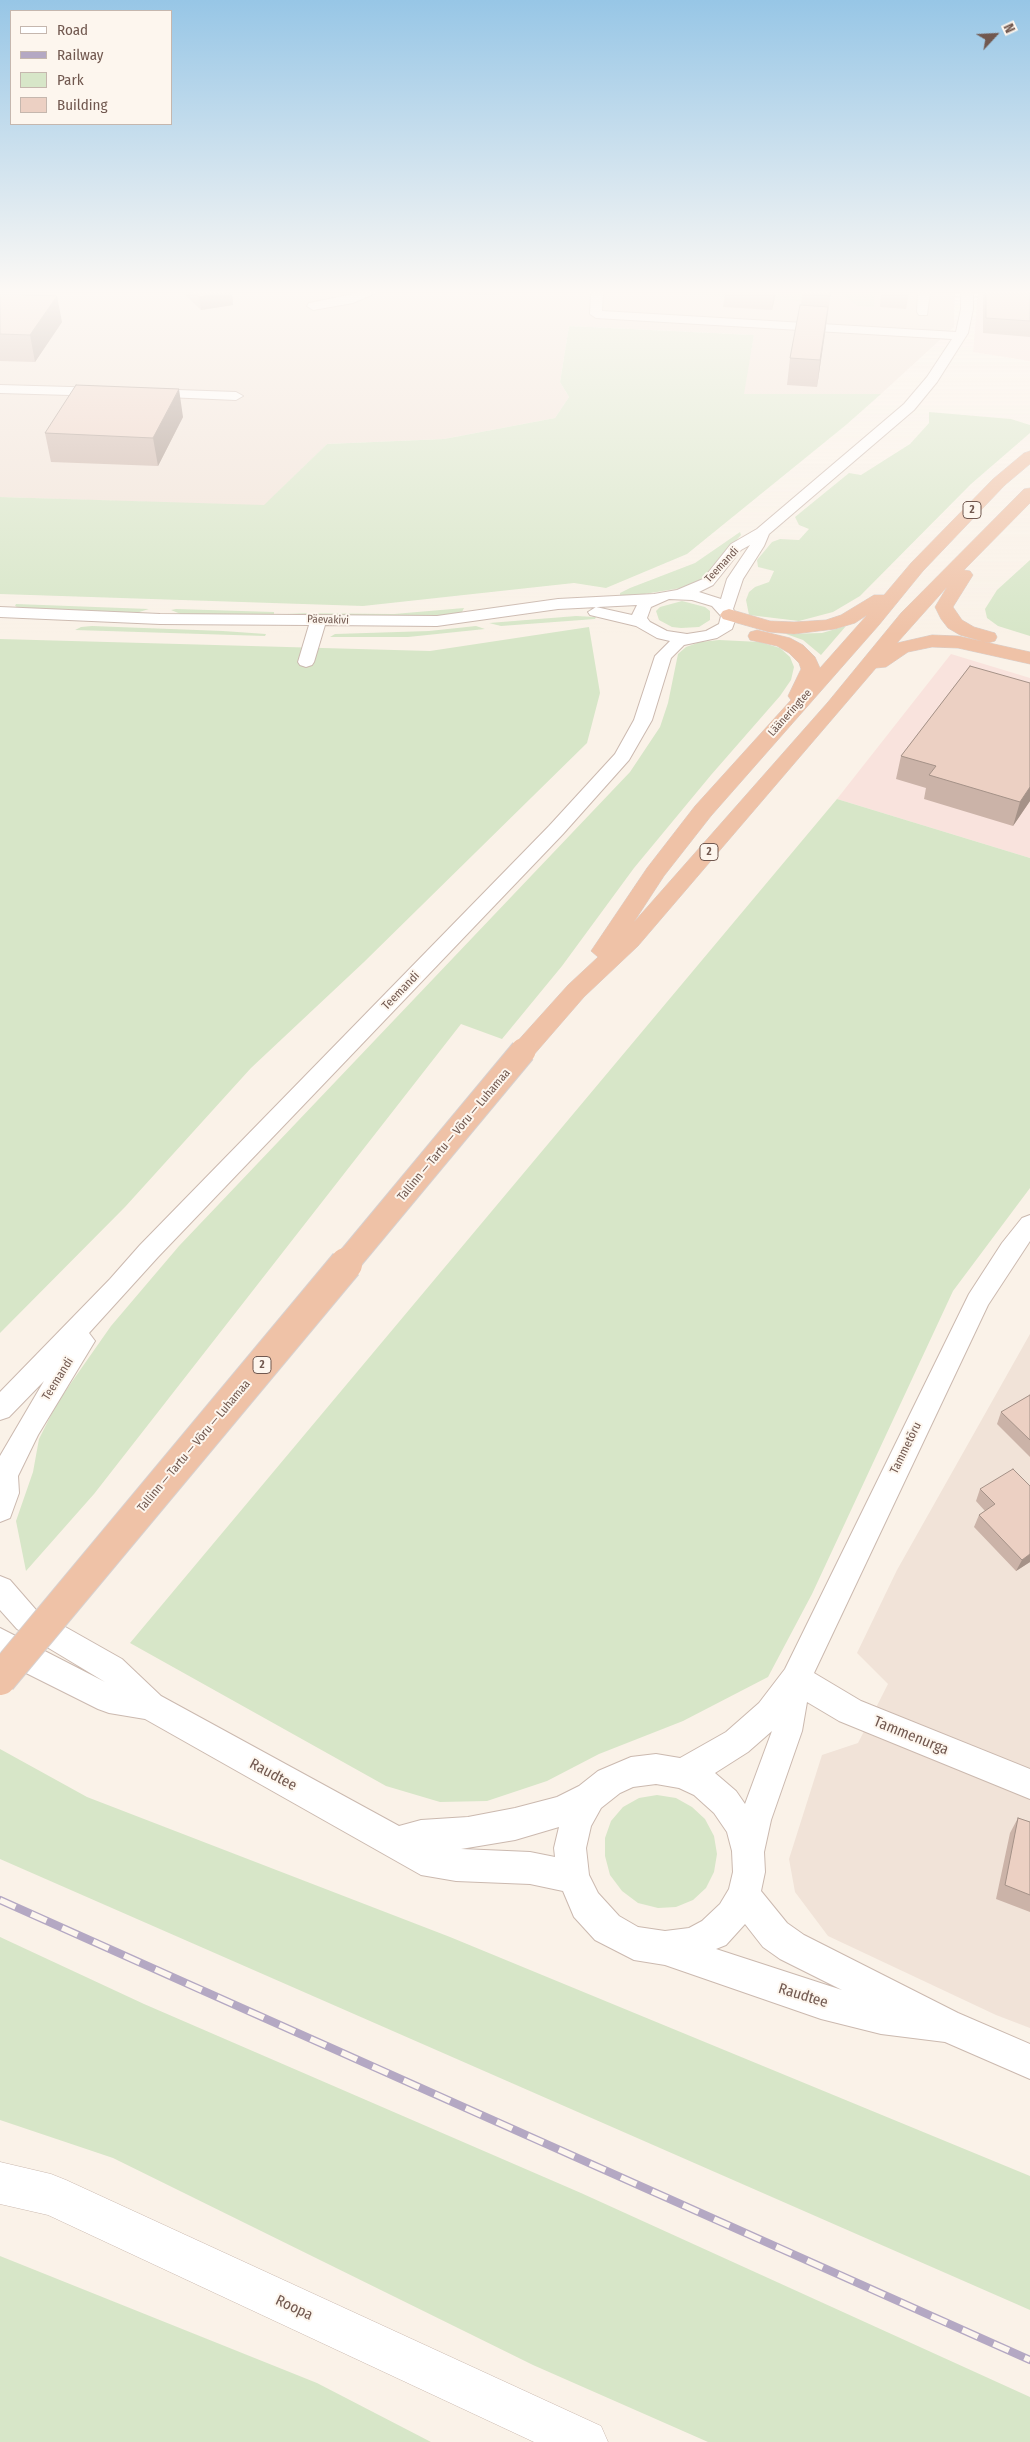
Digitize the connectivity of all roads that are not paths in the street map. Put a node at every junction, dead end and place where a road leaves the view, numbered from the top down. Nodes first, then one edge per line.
1 (909, 407) edge
2 (1030, 456) edge
3 (1030, 493) edge
4 (1002, 520) junction
5 (762, 532) junction
6 (917, 567) junction
7 (680, 594) junction
8 (654, 599) junction
9 (0, 612) edge
10 (725, 618) junction
11 (0, 619) edge
12 (317, 624) junction
13 (647, 626) junction
14 (687, 639) junction
15 (1030, 647) edge
16 (1030, 658) edge
17 (306, 662) dead end
18 (655, 677) junction
19 (835, 706) junction
20 (791, 711) junction
21 (576, 991) junction
22 (523, 1051) joint
23 (1030, 1224) edge
24 (119, 1286) junction
25 (0, 1409) edge
26 (2, 1472) edge
27 (0, 1510) edge
28 (0, 1589) edge
29 (0, 1641) edge
30 (0, 1679) edge
31 (796, 1679) junction
32 (150, 1706) junction
33 (681, 1773) junction
34 (1030, 1784) edge
35 (590, 1797) junction
36 (397, 1842) junction
37 (748, 1851) junction
38 (573, 1877) junction
39 (744, 1894) junction
40 (665, 1948) junction
41 (946, 2025) junction
42 (1030, 2062) edge
43 (0, 2182) edge
44 (585, 2442) edge

1 - 5 street, Teemandi
2 - 6 highway, Lääneringtee / 2
3 - 4 highway, Lääneringtee / 2
4 - 15 highway
4 - 19 highway, Lääneringtee / 2
5 - 7 street, Teemandi
5 - 10 street, Teemandi
6 - 10 highway
6 - 20 highway, Lääneringtee / 2
7 - 8 street, Teemandi
7 - 10 street, Teemandi
8 - 12 street, Päevakivi
8 - 13 street, Teemandi
9 - 12 street, Päevakivi
10 - 14 street, Teemandi
10 - 20 highway
11 - 12 street, Päevakivi
12 - 13 street, Päevakivi
12 - 17 street
13 - 14 street, Teemandi
13 - 18 street, Teemandi
14 - 18 street, Teemandi
16 - 19 highway
18 - 24 street, Teemandi
19 - 21 highway, Lääneringtee / 2
20 - 21 highway, Lääneringtee / 2
21 - 22 highway, Lääneringtee / 2
22 - 30 highway, Tallinn — Tartu — Võru — Luhamaa / 2, bridge
23 - 31 street, Tammetõru
24 - 25 street, Teemandi
24 - 26 street, Teemandi
26 - 27 street
28 - 32 street, Raudtee
29 - 32 street, Raudtee
31 - 33 street, Tammetõru
31 - 34 street, Tammenurga
31 - 37 street, Tammetõru
32 - 36 street, Raudtee
33 - 35 street, Raudtee
33 - 37 street, Raudtee
35 - 36 street, Raudtee
35 - 38 street, Raudtee
36 - 38 street, Raudtee
37 - 39 street, Raudtee
38 - 40 street, Raudtee
39 - 40 street, Raudtee
39 - 41 street, Raudtee
40 - 41 street, Raudtee
41 - 42 street, Raudtee
43 - 44 street, Roopa

